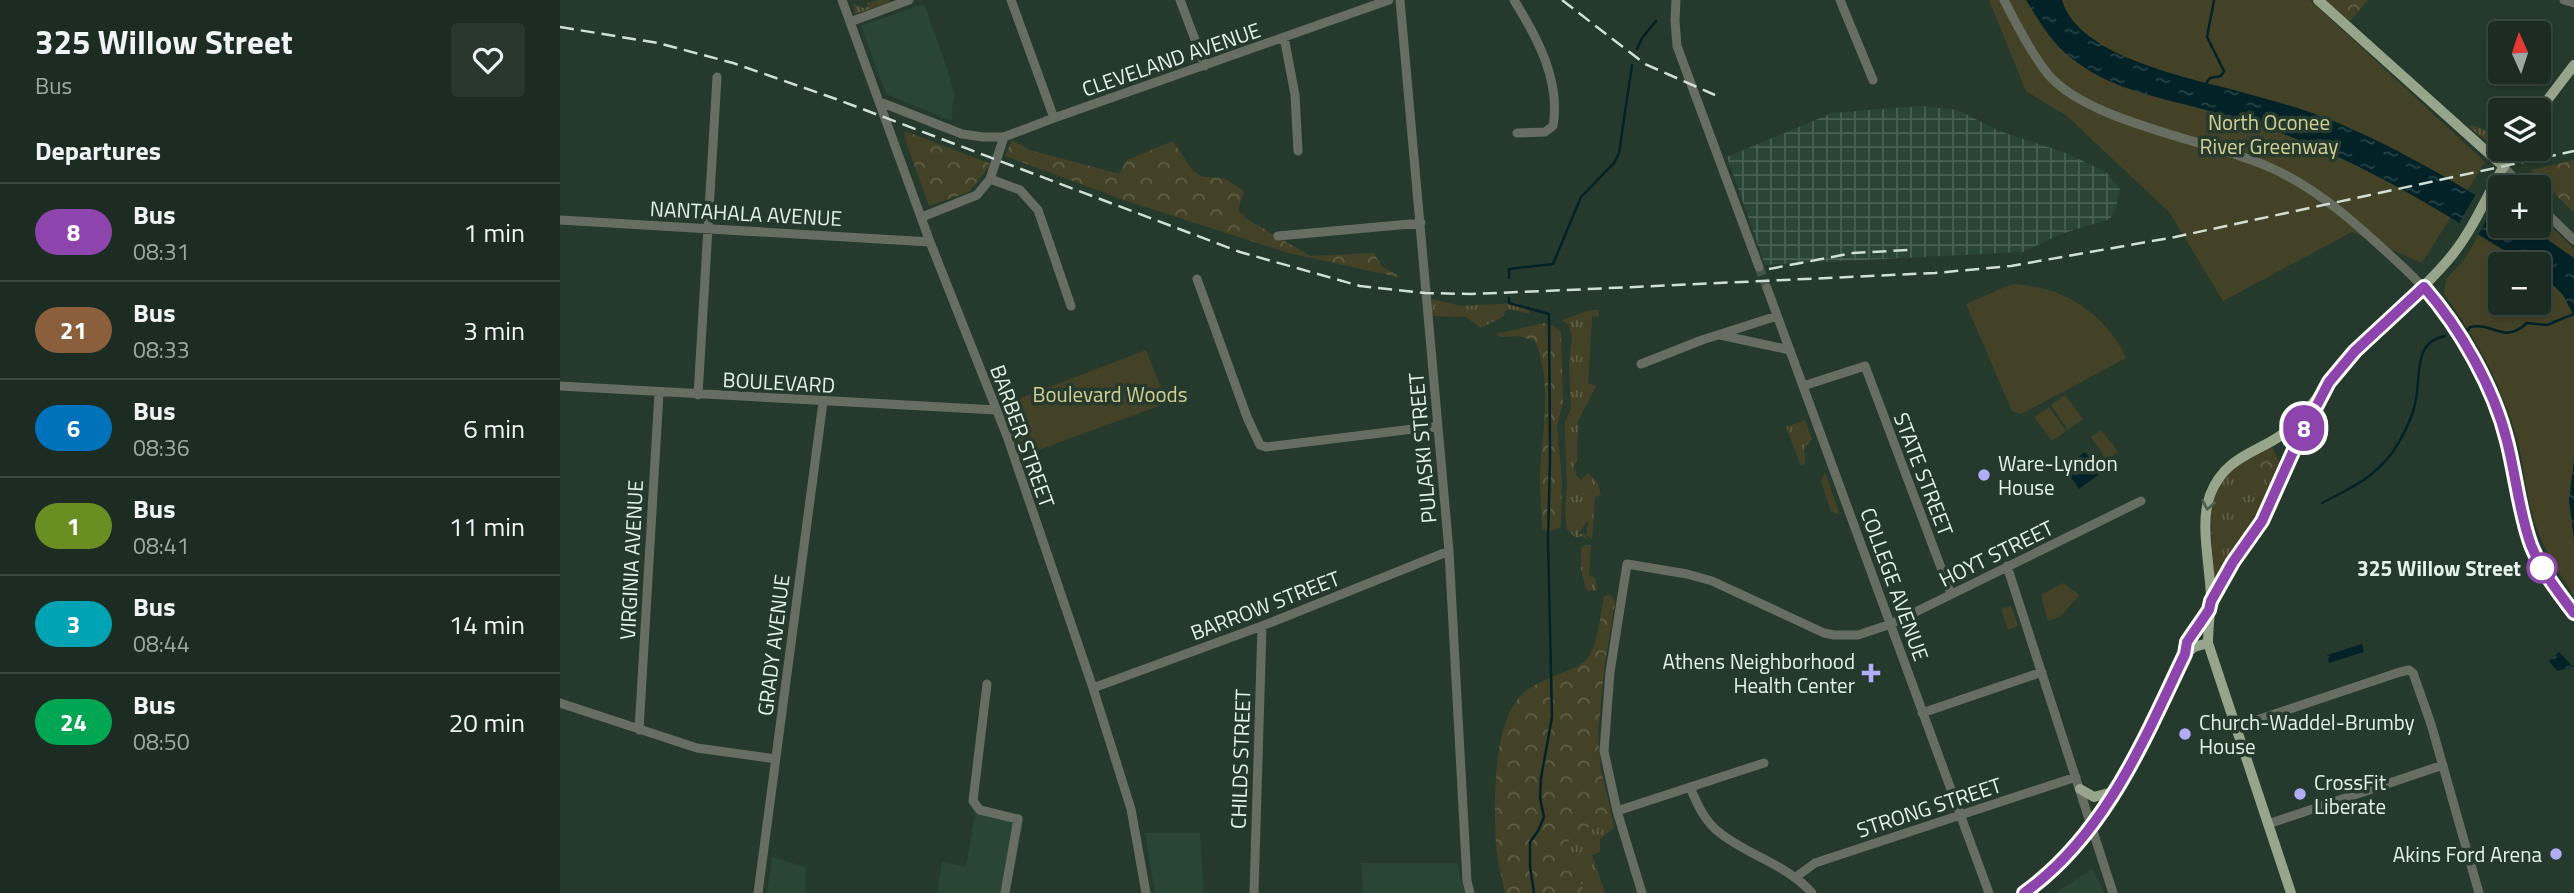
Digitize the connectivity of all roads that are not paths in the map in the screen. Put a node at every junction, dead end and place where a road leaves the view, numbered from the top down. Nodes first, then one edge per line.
1 (842, 0) edge
2 (909, 0) edge
3 (1011, 0) edge
4 (1180, 0) edge
5 (1389, 0) edge
6 (1400, 0) edge
7 (1514, 0) edge
8 (1676, 0) edge
9 (1840, 0) edge
10 (2004, 0) edge
11 (2318, 0) edge
12 (2564, 0) edge
13 (2574, 3) edge
14 (850, 22) junction
15 (1284, 37) junction
16 (2574, 65) edge
17 (1205, 66) junction
18 (717, 77) dead end
19 (1873, 80) dead end
20 (2549, 98) edge
21 (880, 102) junction
22 (1054, 118) junction
23 (1517, 132) dead end
24 (1004, 137) junction
25 (1298, 151) dead end
26 (2507, 161) edge
27 (2504, 167) junction
28 (2511, 175) edge
29 (990, 179) junction
30 (922, 217) junction
31 (2551, 218) edge
32 (560, 220) edge
33 (1421, 223) junction
34 (707, 229) junction
35 (1278, 236) dead end
36 (2574, 240) edge
37 (930, 242) junction
38 (1759, 267) tunnel mouth
39 (1197, 279) dead end
40 (2424, 287) junction
41 (1767, 288) tunnel mouth
42 (1071, 306) dead end
43 (1777, 316) junction
44 (1718, 335) junction
45 (1790, 350) junction
46 (1641, 364) dead end
47 (2329, 382) junction
48 (1804, 386) junction
49 (560, 387) edge
50 (659, 393) junction
51 (698, 395) junction
52 (823, 402) junction
53 (996, 410) junction
54 (1438, 426) junction
55 (2141, 501) dead end
56 (1449, 551) junction
57 (2007, 566) junction
58 (1951, 594) junction
59 (2210, 606) junction
60 (2574, 613) edge
61 (1891, 624) junction
62 (1262, 626) junction
63 (2208, 643) junction
64 (2185, 654) junction
65 (2042, 672) junction
66 (986, 684) dead end
67 (1093, 688) junction
68 (560, 703) edge
69 (1922, 713) junction
70 (2235, 727) junction
71 (639, 730) junction
72 (776, 759) junction
73 (1764, 763) dead end
74 (2443, 765) junction
75 (2076, 777) junction
76 (1690, 787) junction
77 (2080, 789) junction
78 (2116, 791) junction
79 (1617, 811) junction
80 (1960, 816) junction
81 (2268, 824) junction
82 (2092, 828) junction
83 (1796, 877) junction
84 (758, 893) edge
85 (1005, 893) edge
86 (1146, 893) edge
87 (1254, 893) edge
88 (1470, 893) edge
89 (1642, 893) edge
90 (1812, 893) edge
91 (1989, 893) edge
92 (2024, 893) edge
93 (2113, 893) edge
94 (2291, 893) edge
95 (2479, 893) edge

1 - 14 street, BARBER STREET
2 - 14 street
3 - 22 street
4 - 17 street
5 - 15 street, CLEVELAND AVENUE
6 - 33 street, PULASKI STREET
7 - 23 street
8 - 38 street
9 - 19 street
10 - 40 street
11 - 27 main road
12 - 13 street
14 - 21 street, BARBER STREET
15 - 17 street, CLEVELAND AVENUE
15 - 25 street
16 - 20 main road
17 - 22 street, CLEVELAND AVENUE
18 - 34 street
21 - 24 street, CLEVELAND AVENUE
21 - 30 street, BARBER STREET
22 - 24 street, CLEVELAND AVENUE
24 - 29 street
26 - 27 main road
27 - 28 street
27 - 40 main road
29 - 30 street
29 - 42 street
30 - 37 street, BARBER STREET
31 - 36 street
32 - 34 street, NANTAHALA AVENUE
33 - 35 street
33 - 54 street, PULASKI STREET
34 - 37 street, NANTAHALA AVENUE
34 - 51 street
37 - 53 street, BARBER STREET
39 - 54 street
40 - 47 main road
40 - 60 street
41 - 43 street, COLLEGE AVENUE
43 - 44 street
43 - 45 street, COLLEGE AVENUE
44 - 45 street
44 - 46 street
45 - 48 street, COLLEGE AVENUE
47 - 59 main road
47 -> 59 main road
48 - 58 street, STATE STREET
48 - 61 street, COLLEGE AVENUE
49 - 50 street, BOULEVARD
50 - 51 street, BOULEVARD
50 - 71 street, VIRGINIA AVENUE
51 - 52 street, BOULEVARD
52 - 53 street, BOULEVARD
52 - 72 street, GRADY AVENUE
53 - 67 street, BARBER STREET
54 - 56 street, PULASKI STREET
55 - 57 street, HOYT STREET
56 - 62 street, BARROW STREET
56 - 88 street, PULASKI STREET
57 - 58 street, HOYT STREET
57 - 65 street
58 - 61 street, HOYT STREET
59 - 63 main road
59 - 64 main road
61 - 69 street, COLLEGE AVENUE
61 - 79 street, HOYT STREET
62 - 67 street, BARROW STREET
62 - 87 street, CHILDS STREET
63 - 64 main road
63 - 70 main road
64 - 78 main road
65 - 69 street
65 - 75 street
66 - 85 street
67 - 86 street, BARBER STREET
68 - 71 street
69 - 80 street, COLLEGE AVENUE
70 - 74 street
70 - 81 main road
71 - 72 street
72 - 84 street, GRADY AVENUE
73 - 76 street
74 - 81 street
74 - 95 street
75 - 77 street
75 - 80 street, STRONG STREET
76 - 79 street
76 - 83 street
77 - 78 main road
77 - 82 street
78 - 82 main road
79 - 89 street
80 - 83 street, STRONG STREET
80 - 91 street, COLLEGE AVENUE
81 - 94 main road
82 - 92 main road
82 - 93 street
83 - 90 street

